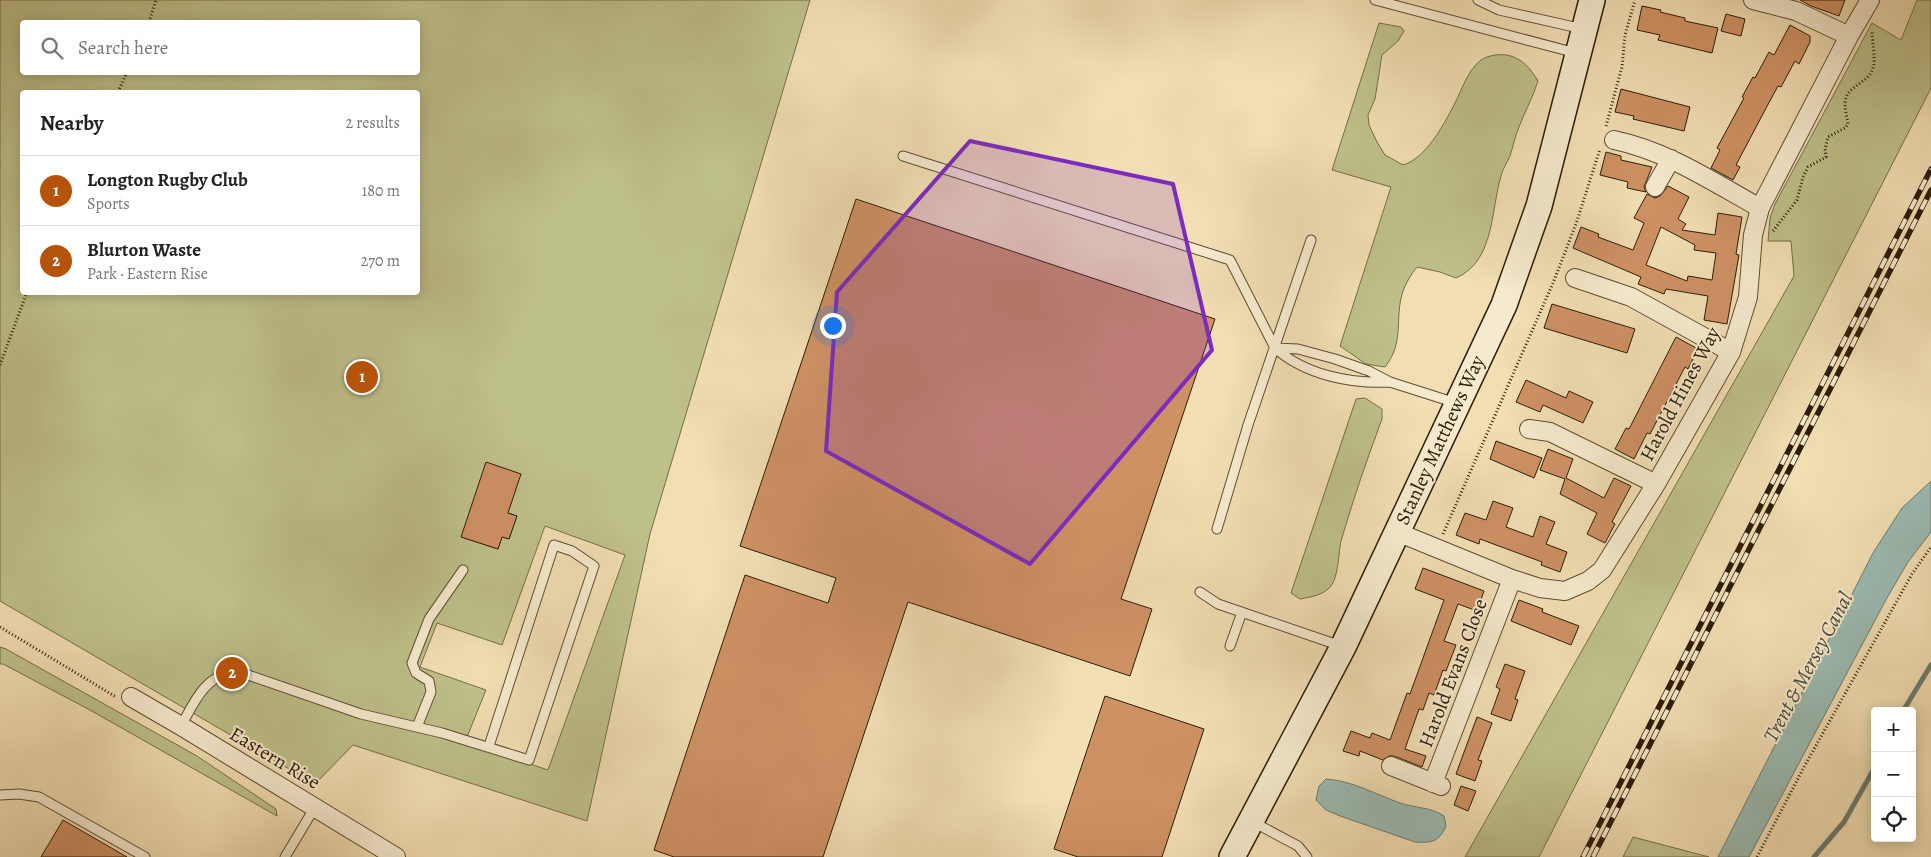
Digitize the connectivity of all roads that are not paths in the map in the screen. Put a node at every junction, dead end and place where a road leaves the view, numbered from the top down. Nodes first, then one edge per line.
1 (1375, 0) edge
2 (1478, 0) edge
3 (1592, 0) edge
4 (1753, 0) edge
5 (1870, 0) edge
6 (1585, 29) junction
7 (1853, 29) junction
8 (1578, 54) junction
9 (1607, 137) road end
10 (903, 156) dead end
11 (1670, 159) junction
12 (1655, 187) dead end
13 (1760, 208) junction
14 (1312, 240) dead end
15 (1575, 278) dead end
16 (1276, 348) junction
17 (1731, 352) junction
18 (1390, 382) junction
19 (1459, 404) junction
20 (1529, 429) dead end
21 (1656, 484) junction
22 (1217, 529) dead end
23 (1397, 532) junction
24 (463, 570) dead end
25 (1512, 579) junction
26 (1200, 592) dead end
27 (1242, 612) junction
28 (1230, 646) dead end
29 (1343, 647) junction
30 (131, 697) road end
31 (181, 726) junction
32 (417, 727) junction
33 (489, 746) junction
34 (1391, 766) dead end
35 (0, 795) edge
36 (315, 807) junction
37 (1251, 821) junction
38 (145, 857) edge
39 (284, 857) edge
40 (396, 857) edge
41 (1232, 857) edge
42 (1307, 857) edge

1 - 8 lane
2 - 6 lane
3 - 6 main road, Stanley Matthews Way
4 - 7 street
5 - 7 street, Harold Hines Way
6 - 8 main road, Stanley Matthews Way
7 - 13 street, Harold Hines Way
8 - 19 main road, Stanley Matthews Way
9 - 11 street
10 - 16 lane
11 - 12 street
11 - 13 street
13 - 17 street, Harold Hines Way
14 - 16 lane
15 - 17 street
16 - 18 lane
16 - 18 lane
16 - 22 lane
17 - 21 street, Harold Hines Way
18 - 19 lane
19 - 23 main road, Stanley Matthews Way
20 - 21 street
21 - 25 street, Harold Hines Way
23 - 25 street, Harold Hines Way
23 - 29 main road, Stanley Matthews Way
24 - 32 lane
25 - 34 street, Harold Evans Close
26 - 27 lane
27 - 28 lane
27 - 29 lane
29 - 37 main road, Stanley Matthews Way
30 - 31 street, Eastern Rise
31 - 32 lane
31 - 36 street, Eastern Rise
32 - 33 lane
33 - 33 lane
35 - 38 lane
36 - 39 lane
36 - 40 street, Eastern Rise
37 - 41 main road, Stanley Matthews Way
37 - 42 lane

